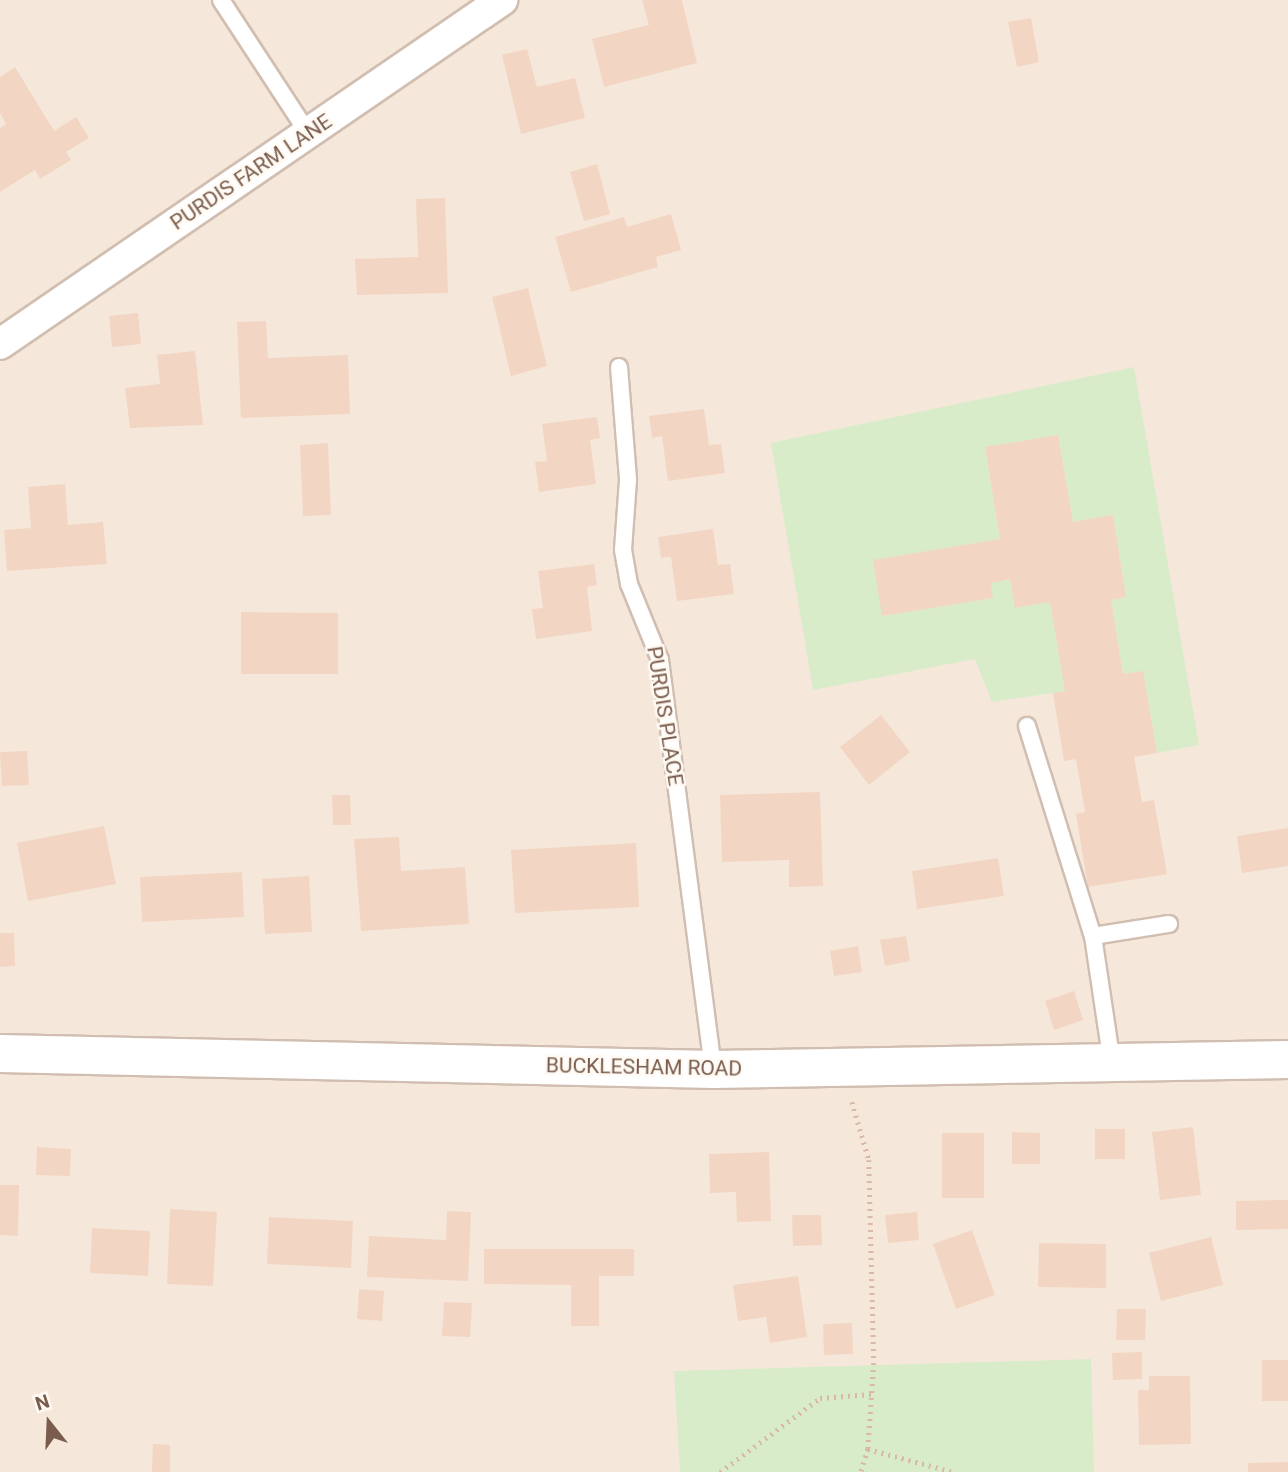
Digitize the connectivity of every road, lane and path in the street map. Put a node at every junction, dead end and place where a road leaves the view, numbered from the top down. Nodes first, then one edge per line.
1 (221, 0) edge
2 (502, 0) edge
3 (308, 133) junction
4 (0, 344) edge
5 (619, 367) dead end
6 (1027, 726) dead end
7 (1169, 924) dead end
8 (1093, 936) junction
9 (0, 1053) edge
10 (1288, 1059) edge
11 (1112, 1063) junction
12 (853, 1068) junction
13 (713, 1069) junction
14 (872, 1394) junction
15 (868, 1449) junction
16 (720, 1472) edge
17 (861, 1472) edge
18 (953, 1472) edge

1 - 3 lane
2 - 3 street, PURDIS FARM LANE
3 - 4 street, PURDIS FARM LANE
5 - 13 lane, PURDIS PLACE
6 - 8 lane
7 - 8 lane
8 - 11 lane
9 - 13 street, BUCKLESHAM ROAD
10 - 11 street, BUCKLESHAM ROAD
11 - 12 street, BUCKLESHAM ROAD
12 - 13 street, BUCKLESHAM ROAD
12 - 14 path
14 - 15 path
14 - 16 path
15 - 17 path
15 - 18 path

